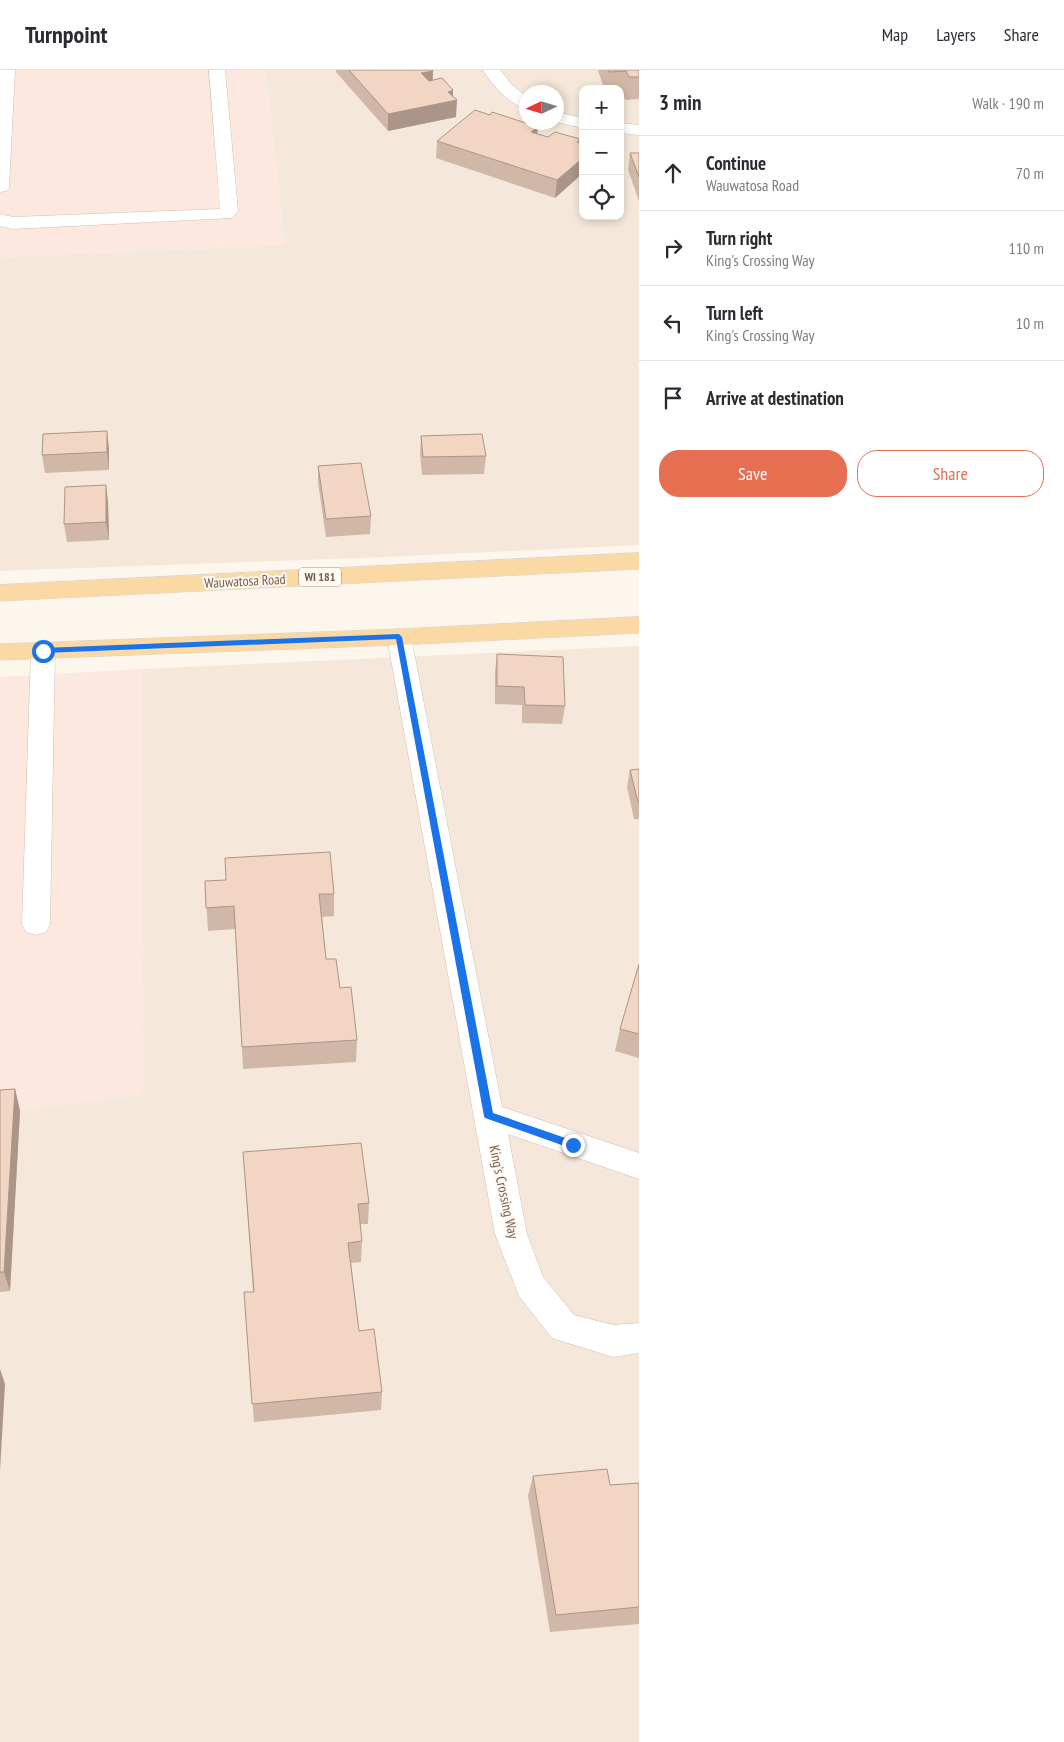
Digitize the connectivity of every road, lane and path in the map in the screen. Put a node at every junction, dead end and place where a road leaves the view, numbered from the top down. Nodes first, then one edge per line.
1 (7, 70) edge
2 (217, 70) edge
3 (491, 70) edge
4 (519, 99) edge
5 (564, 119) edge
6 (579, 122) edge
7 (624, 128) edge
8 (639, 130) edge
9 (0, 187) edge
10 (0, 220) edge
11 (639, 561) edge
12 (0, 593) edge
13 (639, 625) edge
14 (399, 637) junction
15 (43, 651) junction
16 (0, 652) edge
17 (36, 924) dead end
18 (489, 1116) junction
19 (639, 1166) edge
20 (639, 1338) edge

1 - 9 street
2 - 10 street
3 - 4 street
5 - 6 street
7 - 8 street
11 - 12 main road, Wauwatosa Road / WI 181
13 - 14 main road
14 - 15 main road
14 - 18 street, King's Crossing Way
15 - 16 main road
15 - 17 street
18 - 19 street
18 - 20 street, King's Crossing Way

